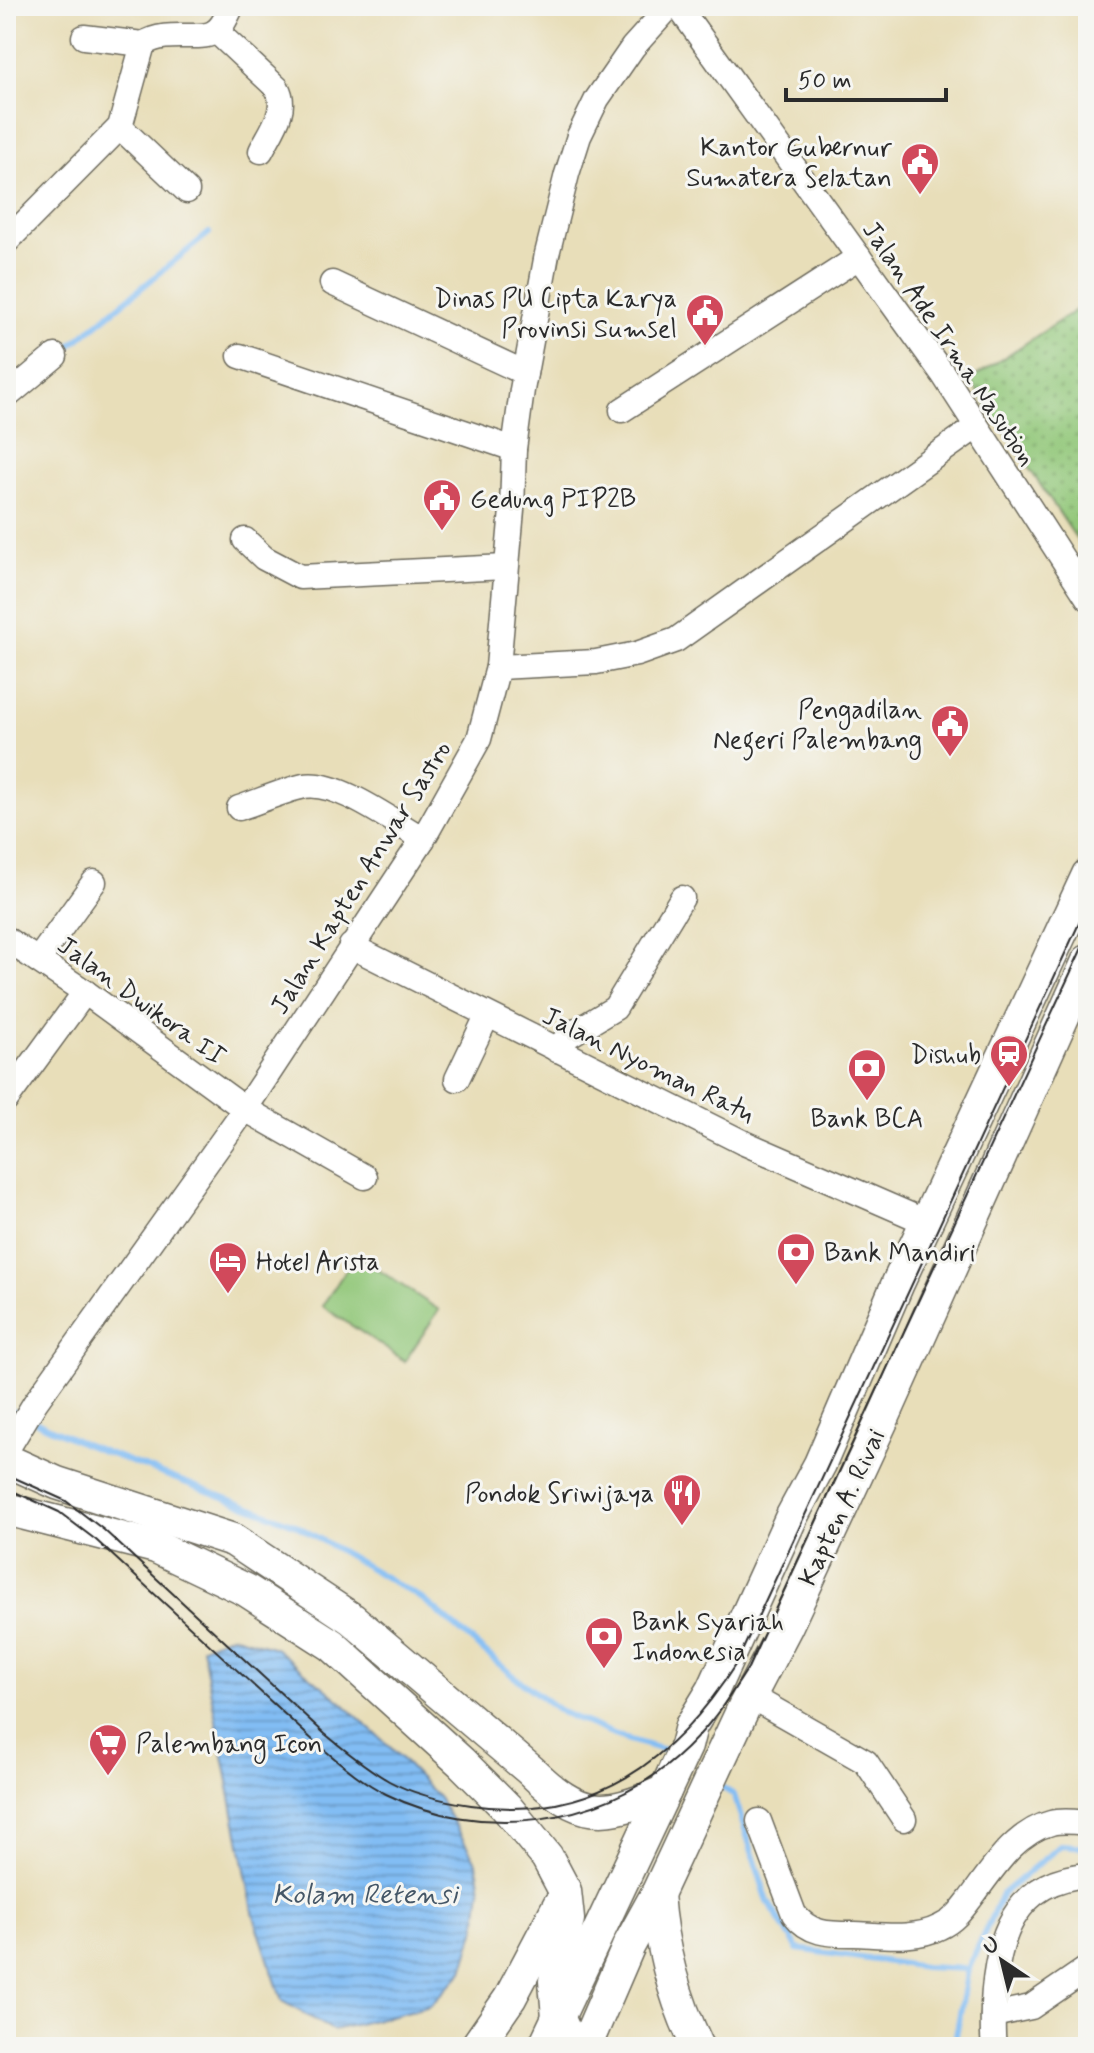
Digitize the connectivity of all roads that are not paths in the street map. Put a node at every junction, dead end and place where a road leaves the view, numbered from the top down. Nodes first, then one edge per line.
1 (232, 6) edge
2 (670, 6) edge
3 (678, 6) edge
4 (216, 31) junction
5 (84, 37) dead end
6 (143, 44) junction
7 (120, 127) junction
8 (261, 151) dead end
9 (187, 191) dead end
10 (6, 242) edge
11 (859, 257) junction
12 (332, 283) dead end
13 (55, 356) dead end
14 (240, 356) dead end
15 (525, 373) junction
16 (6, 397) edge
17 (622, 410) dead end
18 (976, 427) junction
19 (514, 449) junction
20 (245, 540) dead end
21 (506, 567) junction
22 (1088, 598) edge
23 (498, 667) junction
24 (239, 808) dead end
25 (423, 839) junction
26 (1088, 875) edge
27 (94, 882) dead end
28 (682, 898) dead end
29 (6, 939) edge
30 (351, 946) junction
31 (38, 960) junction
32 (1088, 961) edge
33 (85, 992) junction
34 (487, 1016) junction
35 (557, 1050) junction
36 (457, 1079) dead end
37 (6, 1100) edge
38 (245, 1109) junction
39 (365, 1177) dead end
40 (926, 1222) junction
41 (8, 1451) edge
42 (6, 1509) edge
43 (246, 1590) junction
44 (352, 1619) junction
45 (750, 1696) junction
46 (497, 1741) junction
47 (673, 1775) junction
48 (506, 1807) junction
49 (904, 1819) dead end
50 (759, 1821) dead end
51 (1088, 1823) edge
52 (1088, 1875) edge
53 (565, 1891) junction
54 (657, 1894) junction
55 (1088, 1968) edge
56 (993, 2015) junction
57 (558, 2017) junction
58 (476, 2047) edge
59 (544, 2047) edge
60 (572, 2047) edge
61 (585, 2047) edge
62 (698, 2047) edge
63 (994, 2047) edge

1 - 4 street
2 - 15 street, Jalan Kapten Anwar Sastro
3 - 11 street, Jalan Ade Irma Nasution
4 - 6 street
4 - 8 street
5 - 6 street
6 - 7 street
7 - 9 street
7 - 10 street
11 - 17 street
11 - 18 street, Jalan Ade Irma Nasution
12 - 15 street
13 - 16 street
14 - 19 street
15 - 19 street, Jalan Kapten Anwar Sastro
18 - 22 street, Jalan Ade Irma Nasution
18 - 23 street
19 - 21 street, Jalan Kapten Anwar Sastro
20 - 21 street
21 - 23 street, Jalan Kapten Anwar Sastro
23 - 25 street, Jalan Kapten Anwar Sastro
24 - 25 street
25 - 30 street, Jalan Kapten Anwar Sastro
26 - 40 main road, Kapten A. Rivai
27 - 31 street
28 - 35 street
29 - 31 street, Jalan Dwikora II
30 - 34 street, Jalan Nyoman Ratu
30 - 38 street, Jalan Kapten Anwar Sastro
31 - 33 street, Jalan Dwikora II
32 - 45 main road, Kapten A. Rivai
33 - 37 street
33 - 38 street, Jalan Dwikora II
34 - 35 street, Jalan Nyoman Ratu
34 - 36 street
35 - 40 street, Jalan Nyoman Ratu
38 - 39 street, Jalan Dwikora II
38 - 41 street, Jalan Kapten Anwar Sastro
40 - 47 main road, Kapten A. Rivai
41 - 44 main road
42 - 43 main road
43 - 44 main road
43 - 48 main road
44 - 46 main road
45 - 49 street
45 - 54 main road, Kapten A. Rivai
46 - 47 main road
46 - 48 main road
47 - 57 main road, Kapten A. Rivai
48 - 53 main road
50 - 51 street
52 - 56 street
53 - 57 main road
53 - 58 main road
54 - 61 main road, Kapten A. Rivai
54 - 62 main road
55 - 56 street
56 - 63 street
57 - 59 main road, Kapten A. Rivai
57 - 60 main road

